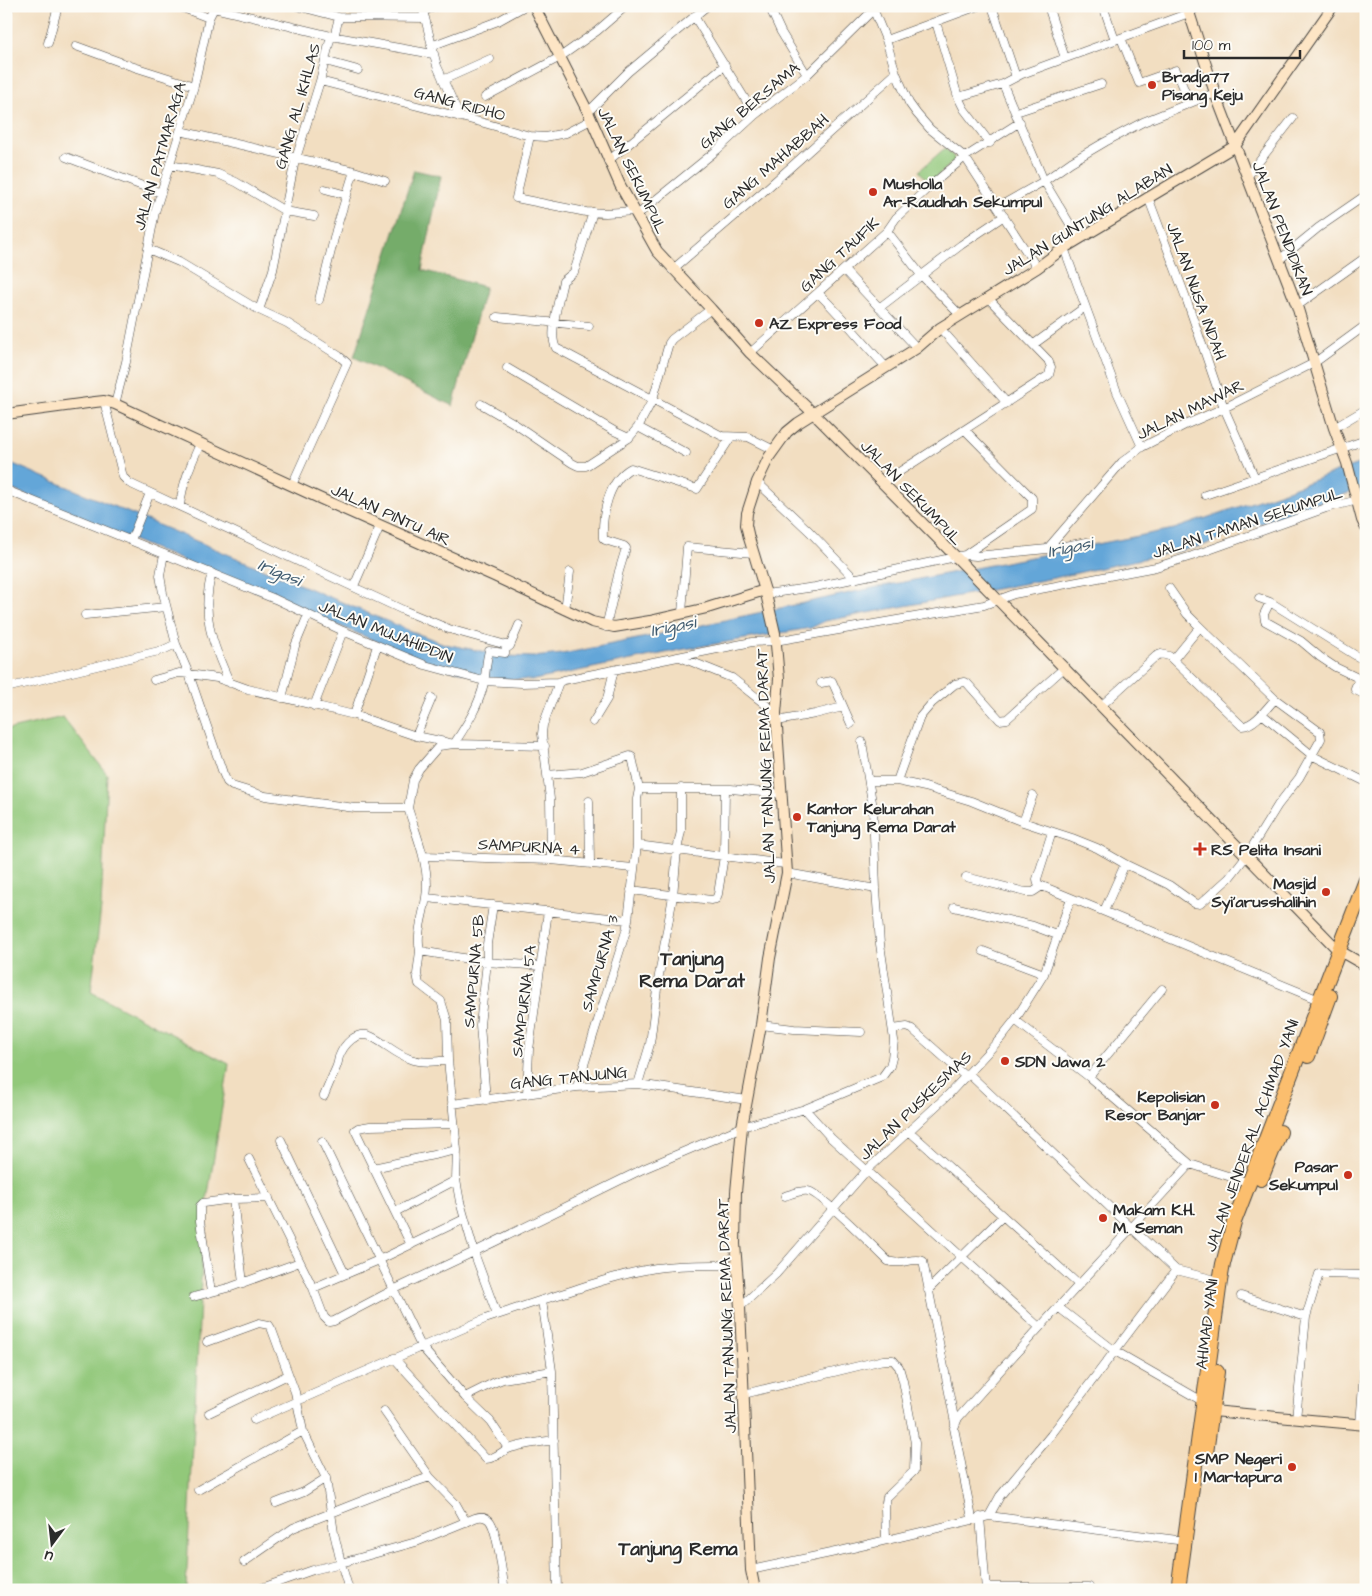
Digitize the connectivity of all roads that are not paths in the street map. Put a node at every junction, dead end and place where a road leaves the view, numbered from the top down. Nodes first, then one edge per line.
1 (9, 6) edge
2 (58, 6) edge
3 (178, 6) edge
4 (297, 6) edge
5 (438, 6) edge
6 (525, 6) edge
7 (534, 6) edge
8 (626, 6) edge
9 (707, 6) edge
10 (770, 6) edge
11 (978, 6) edge
12 (992, 6) edge
13 (1048, 6) edge
14 (1103, 6) edge
15 (1199, 6) edge
16 (1333, 6) edge
17 (215, 7) edge
18 (873, 8) edge
19 (233, 9) edge
20 (1188, 9) edge
21 (694, 16) junction
22 (6, 17) edge
23 (209, 18) junction
24 (339, 18) junction
25 (425, 18) junction
26 (936, 22) junction
27 (331, 36) junction
28 (1118, 39) junction
29 (886, 40) junction
30 (48, 43) dead end
31 (76, 46) dead end
32 (432, 50) junction
33 (560, 57) junction
34 (1065, 58) junction
35 (490, 59) dead end
36 (325, 61) junction
37 (725, 65) junction
38 (358, 70) dead end
39 (896, 73) junction
40 (807, 75) junction
41 (1016, 77) junction
42 (443, 80) junction
43 (320, 82) junction
44 (1003, 84) junction
45 (1101, 84) dead end
46 (194, 86) junction
47 (1215, 93) junction
48 (485, 96) dead end
49 (958, 97) junction
50 (1190, 103) junction
51 (1016, 112) junction
52 (755, 115) junction
53 (589, 116) junction
54 (460, 117) junction
55 (1294, 118) dead end
56 (1020, 122) junction
57 (180, 131) junction
58 (530, 136) junction
59 (990, 142) junction
60 (1235, 146) junction
61 (66, 157) dead end
62 (965, 157) junction
63 (298, 158) junction
64 (608, 161) junction
65 (170, 165) junction
66 (354, 171) junction
67 (1247, 177) junction
68 (385, 181) dead end
69 (1044, 181) junction
70 (325, 189) dead end
71 (161, 193) junction
72 (347, 195) junction
73 (1366, 195) edge
74 (1148, 197) junction
75 (998, 207) junction
76 (285, 211) junction
77 (593, 212) junction
78 (636, 213) junction
79 (314, 216) dead end
80 (1004, 216) junction
81 (888, 231) junction
82 (1080, 239) junction
83 (1064, 248) junction
84 (148, 249) junction
85 (1366, 257) edge
86 (1279, 260) junction
87 (1037, 268) junction
88 (672, 270) junction
89 (844, 270) junction
90 (921, 274) junction
91 (818, 293) junction
92 (988, 298) junction
93 (319, 300) dead end
94 (1297, 306) junction
95 (879, 308) junction
96 (1085, 308) junction
97 (711, 309) junction
98 (259, 310) junction
99 (960, 315) junction
100 (497, 317) dead end
101 (555, 323) junction
102 (1366, 325) edge
103 (590, 326) dead end
104 (940, 328) junction
105 (1034, 344) junction
106 (917, 348) junction
107 (750, 353) junction
108 (1314, 363) junction
109 (886, 367) junction
110 (506, 368) dead end
111 (653, 399) junction
112 (104, 401) junction
113 (1006, 403) junction
114 (115, 404) junction
115 (481, 404) dead end
116 (1224, 408) junction
117 (1366, 409) edge
118 (6, 414) edge
119 (814, 414) junction
120 (638, 427) junction
121 (1334, 428) junction
122 (965, 430) junction
123 (629, 438) junction
124 (731, 438) junction
125 (1366, 440) edge
126 (200, 444) junction
127 (1142, 446) junction
128 (1341, 449) junction
129 (774, 450) junction
130 (686, 453) dead end
131 (1254, 478) junction
132 (757, 482) junction
133 (882, 483) junction
134 (292, 485) junction
135 (6, 490) edge
136 (150, 493) junction
137 (1206, 495) dead end
138 (1360, 496) edge
139 (180, 506) junction
140 (380, 526) junction
141 (1366, 528) edge
142 (132, 538) junction
143 (1087, 542) dead end
144 (1047, 549) junction
145 (753, 553) junction
146 (164, 554) junction
147 (960, 556) junction
148 (570, 572) dead end
149 (212, 573) junction
150 (855, 579) junction
151 (354, 586) junction
152 (1169, 588) dead end
153 (766, 594) junction
154 (1259, 598) dead end
155 (998, 601) junction
156 (1270, 602) junction
157 (166, 607) junction
158 (565, 610) junction
159 (682, 613) junction
160 (308, 614) junction
161 (85, 615) dead end
162 (519, 625) dead end
163 (606, 627) junction
164 (1200, 628) junction
165 (343, 631) junction
166 (775, 637) junction
167 (176, 644) junction
168 (377, 646) junction
169 (510, 646) junction
170 (678, 656) junction
171 (1358, 656) dead end
172 (1174, 660) junction
173 (1064, 668) junction
174 (614, 670) junction
175 (189, 674) junction
176 (484, 677) junction
177 (154, 680) dead end
178 (559, 682) junction
179 (230, 683) junction
180 (821, 683) dead end
181 (6, 688) edge
182 (1366, 696) edge
183 (282, 698) junction
184 (432, 698) dead end
185 (1275, 699) junction
186 (314, 706) junction
187 (1101, 706) junction
188 (843, 707) junction
189 (1262, 714) junction
190 (354, 715) junction
191 (777, 717) junction
192 (593, 722) dead end
193 (851, 724) dead end
194 (416, 736) junction
195 (862, 742) dead end
196 (454, 744) junction
197 (545, 746) junction
198 (1313, 756) junction
199 (547, 775) junction
200 (869, 781) junction
201 (897, 781) junction
202 (1366, 782) edge
203 (681, 788) junction
204 (639, 789) junction
205 (725, 790) junction
206 (782, 794) junction
207 (1033, 795) dead end
208 (589, 801) dead end
209 (408, 808) junction
210 (1023, 822) junction
211 (1052, 832) junction
212 (637, 844) junction
213 (677, 850) junction
214 (424, 856) junction
215 (724, 856) junction
216 (1247, 856) junction
217 (551, 860) junction
218 (590, 863) junction
219 (1125, 864) junction
220 (633, 868) junction
221 (786, 869) junction
222 (966, 878) dead end
223 (1366, 880) edge
224 (1042, 886) junction
225 (876, 888) junction
226 (631, 890) junction
227 (673, 896) junction
228 (426, 898) junction
229 (1071, 898) junction
230 (1366, 904) edge
231 (493, 905) junction
232 (954, 907) dead end
233 (548, 911) junction
234 (1104, 911) junction
235 (628, 920) junction
236 (1057, 935) junction
237 (420, 951) junction
238 (982, 951) dead end
239 (1342, 952) junction
240 (487, 962) junction
241 (541, 966) junction
242 (1366, 966) edge
243 (1044, 974) junction
244 (1162, 989) dead end
245 (1319, 1000) junction
246 (1015, 1020) junction
247 (761, 1025) junction
248 (893, 1029) junction
249 (861, 1032) dead end
250 (448, 1060) junction
251 (967, 1076) junction
252 (1089, 1077) junction
253 (638, 1084) junction
254 (577, 1087) junction
255 (527, 1094) junction
256 (324, 1096) dead end
257 (486, 1100) junction
258 (747, 1100) junction
259 (452, 1104) junction
260 (805, 1109) junction
261 (454, 1124) junction
262 (742, 1127) junction
263 (909, 1131) junction
264 (280, 1140) dead end
265 (322, 1141) dead end
266 (457, 1150) junction
267 (249, 1158) dead end
268 (1190, 1164) junction
269 (373, 1168) junction
270 (867, 1170) junction
271 (456, 1180) junction
272 (1250, 1183) junction
273 (785, 1196) dead end
274 (269, 1198) junction
275 (234, 1199) junction
276 (833, 1208) junction
277 (395, 1212) junction
278 (1003, 1216) junction
279 (464, 1219) junction
280 (1131, 1226) junction
281 (410, 1245) junction
282 (474, 1252) junction
283 (963, 1257) junction
284 (379, 1260) junction
285 (300, 1262) junction
286 (736, 1265) junction
287 (1176, 1270) junction
288 (345, 1274) junction
289 (1366, 1276) edge
290 (1220, 1281) junction
291 (243, 1283) junction
292 (1078, 1284) junction
293 (313, 1288) junction
294 (393, 1290) junction
295 (928, 1290) junction
296 (210, 1292) junction
297 (1241, 1296) dead end
298 (193, 1297) dead end
299 (542, 1300) junction
300 (740, 1307) junction
301 (1058, 1307) junction
302 (497, 1315) junction
303 (1306, 1317) junction
304 (1039, 1327) junction
305 (1218, 1330) junction
306 (207, 1342) dead end
307 (1366, 1345) edge
308 (421, 1346) junction
309 (1115, 1351) junction
310 (394, 1358) junction
311 (552, 1371) junction
312 (288, 1375) junction
313 (744, 1394) junction
314 (465, 1397) junction
315 (297, 1402) junction
316 (1208, 1406) junction
317 (384, 1411) dead end
318 (210, 1413) dead end
319 (1296, 1419) junction
320 (254, 1420) dead end
321 (955, 1423) junction
322 (1363, 1425) edge
323 (303, 1431) junction
324 (554, 1440) junction
325 (508, 1448) junction
326 (430, 1477) junction
327 (326, 1478) junction
328 (198, 1490) dead end
329 (276, 1503) dead end
330 (331, 1514) junction
331 (989, 1516) junction
332 (976, 1518) junction
333 (466, 1522) junction
334 (886, 1540) junction
335 (1185, 1541) junction
336 (244, 1562) dead end
337 (341, 1563) junction
338 (751, 1570) junction
339 (1089, 1587) dead end
340 (986, 1588) edge
341 (256, 1590) edge
342 (349, 1590) edge
343 (505, 1590) edge
344 (557, 1590) edge
345 (755, 1590) edge
346 (1178, 1590) edge
347 (1186, 1590) edge

1 - 22 street
2 - 30 street
3 - 23 street
4 - 24 street
5 - 25 street
6 - 32 street
7 - 33 street, JALAN SEKUMPUL
8 - 33 street
9 - 21 street, GANG RIDHO
10 - 40 street
11 - 26 street
12 - 41 street
13 - 34 street
14 - 28 street
15 - 20 street
16 - 60 street, JALAN GUNTUNG ALABAN
17 - 19 street
17 - 23 street, JALAN PATMARAGA
18 - 29 street
18 - 40 street, GANG BERSAMA
19 - 27 street
20 - 28 street
20 - 47 street, JALAN PENDIDIKAN
21 - 37 street
21 - 53 street, GANG RIDHO
23 - 46 street, JALAN PATMARAGA
24 - 25 street
24 - 27 street, GANG AL IKHLAS
25 - 32 street
26 - 29 street
26 - 49 street
27 - 32 street
27 - 36 street, GANG AL IKHLAS
28 - 34 street
28 - 50 street
29 - 39 street
31 - 46 street
32 - 42 street
33 - 48 street
33 - 53 street, JALAN SEKUMPUL
34 - 41 street
35 - 42 street
36 - 38 street
36 - 43 street, GANG AL IKHLAS
37 - 52 street
37 - 64 street
39 - 62 street
39 - 88 street, GANG MAHABBAH
40 - 52 street, GANG BERSAMA
41 - 44 street
42 - 54 street
43 - 54 street, GANG RIDHO
43 - 63 street, GANG AL IKHLAS
44 - 49 street
44 - 51 street
45 - 51 street
46 - 57 street, JALAN PATMARAGA
47 - 50 street
47 - 60 street, JALAN PENDIDIKAN
49 - 59 street
50 - 69 street
51 - 56 street
52 - 78 street, GANG BERSAMA
53 - 58 street, GANG RIDHO
53 - 64 street, JALAN SEKUMPUL
54 - 58 street, GANG RIDHO
55 - 67 street
56 - 59 street, GANG TAUFIK
56 - 69 street
57 - 63 street
57 - 65 street, JALAN PATMARAGA
58 - 77 street
59 - 62 street, GANG TAUFIK
60 - 67 street, JALAN PENDIDIKAN
60 - 74 street, JALAN GUNTUNG ALABAN
61 - 71 street
62 - 75 street
62 - 81 street, GANG TAUFIK
63 - 66 street
63 - 76 street, GANG AL IKHLAS
64 - 78 street, JALAN SEKUMPUL
65 - 71 street, JALAN PATMARAGA
65 - 76 street
66 - 68 street
66 - 72 street
67 - 86 street, JALAN PENDIDIKAN
69 - 75 street
69 - 82 street
70 - 72 street
71 - 84 street, JALAN PATMARAGA
72 - 93 street
73 - 86 street
74 - 82 street, JALAN GUNTUNG ALABAN
74 - 116 street, JALAN NUSA INDAH
75 - 80 street
76 - 79 street
76 - 98 street, GANG AL IKHLAS
77 - 78 street
77 - 101 street
78 - 88 street, JALAN SEKUMPUL
80 - 87 street
80 - 90 street
81 - 89 street, GANG TAUFIK
81 - 90 street
82 - 83 street, JALAN GUNTUNG ALABAN
83 - 87 street, JALAN GUNTUNG ALABAN
83 - 96 street
84 - 98 street
84 - 114 street, JALAN PATMARAGA
85 - 94 street
86 - 94 street, JALAN PENDIDIKAN
87 - 92 street, JALAN GUNTUNG ALABAN
88 - 97 street, JALAN SEKUMPUL
89 - 91 street, GANG TAUFIK
89 - 95 street
90 - 95 street
90 - 99 street
91 - 107 street, GANG TAUFIK
91 - 109 street
92 - 99 street, JALAN GUNTUNG ALABAN
92 - 105 street
94 - 108 street, JALAN PENDIDIKAN
95 - 106 street
96 - 105 street
96 - 127 street
97 - 107 street, JALAN SEKUMPUL
97 - 111 street
98 - 134 street
99 - 104 street, JALAN GUNTUNG ALABAN
100 - 101 street
101 - 103 street
101 - 111 street
102 - 108 street, JALAN MAWAR
104 - 106 street, JALAN GUNTUNG ALABAN
104 - 113 street
105 - 113 street
106 - 109 street, JALAN GUNTUNG ALABAN
107 - 119 street, JALAN SEKUMPUL
108 - 116 street, JALAN MAWAR
108 - 121 street, JALAN PENDIDIKAN
109 - 119 street, JALAN GUNTUNG ALABAN
110 - 123 street
111 - 120 street
111 - 124 street
112 - 114 street, JALAN PINTU AIR
112 - 118 street, JALAN PINTU AIR
112 - 136 street
113 - 122 street
114 - 126 street, JALAN PINTU AIR
115 - 123 street
116 - 127 street, JALAN MAWAR
116 - 131 street, JALAN NUSA INDAH
117 - 121 street
119 - 129 street, JALAN TANJUNG REMA DARAT
119 - 133 street, JALAN SEKUMPUL
120 - 123 street
120 - 130 street
121 - 128 street, JALAN PENDIDIKAN
122 - 133 street
122 - 147 street
124 - 129 street
124 - 163 street
125 - 128 street
126 - 134 street, JALAN PINTU AIR
126 - 139 street
127 - 144 street, JALAN MAWAR
128 - 131 street
128 - 138 street, JALAN PENDIDIKAN
129 - 132 street, JALAN TANJUNG REMA DARAT
131 - 137 street
132 - 145 street, JALAN TANJUNG REMA DARAT
132 - 150 street
133 - 147 street, JALAN SEKUMPUL
134 - 140 street, JALAN PINTU AIR
135 - 142 street, JALAN MUJAHIDDIN
136 - 139 street
136 - 142 street
138 - 141 street, JALAN PENDIDIKAN
138 - 155 street, JALAN TAMAN SEKUMPUL
139 - 151 street
140 - 151 street
140 - 158 street, JALAN PINTU AIR
142 - 146 street, JALAN MUJAHIDDIN
143 - 144 street
144 - 147 street
145 - 153 street, JALAN TANJUNG REMA DARAT
145 - 159 street
146 - 149 street, JALAN MUJAHIDDIN
146 - 157 street
147 - 150 street
147 - 155 street, JALAN SEKUMPUL
148 - 158 street
149 - 160 street, JALAN MUJAHIDDIN
149 - 179 street
150 - 153 street
151 - 169 street
152 - 164 street
153 - 159 street, JALAN PINTU AIR
153 - 166 street, JALAN TANJUNG REMA DARAT
154 - 156 street
155 - 166 street, JALAN TAMAN SEKUMPUL
155 - 173 street, JALAN SEKUMPUL
156 - 171 street
156 - 182 street
157 - 161 street
157 - 167 street
158 - 163 street, JALAN PINTU AIR
159 - 163 street, JALAN PINTU AIR
160 - 165 street, JALAN MUJAHIDDIN
160 - 183 street
162 - 169 street
164 - 172 street
164 - 185 street
165 - 168 street, JALAN MUJAHIDDIN
165 - 186 street
166 - 170 street, JALAN MUJAHIDDIN
166 - 191 street, JALAN TANJUNG REMA DARAT
167 - 175 street
167 - 181 street
168 - 176 street, JALAN MUJAHIDDIN
168 - 190 street
169 - 176 street
170 - 174 street, JALAN MUJAHIDDIN
170 - 191 street
172 - 187 street
172 - 189 street
173 - 187 street, JALAN SEKUMPUL
173 - 201 street
174 - 178 street, JALAN MUJAHIDDIN
174 - 192 street
175 - 177 street
175 - 179 street
175 - 209 street
176 - 178 street, JALAN MUJAHIDDIN
176 - 196 street
178 - 197 street
179 - 183 street
180 - 188 street
183 - 186 street
184 - 194 street
185 - 189 street
185 - 198 street
186 - 190 street
187 - 216 street, JALAN SEKUMPUL
188 - 191 street
188 - 193 street
189 - 198 street
190 - 194 street
191 - 206 street, JALAN TANJUNG REMA DARAT
194 - 196 street
195 - 200 street
196 - 197 street
196 - 209 street
197 - 199 street
198 - 202 street
198 - 216 street
199 - 204 street, SAMPURNA 3
199 - 217 street
200 - 201 street
200 - 225 street
201 - 210 street
203 - 204 street
203 - 205 street
203 - 213 street
204 - 212 street, SAMPURNA 3
205 - 206 street
205 - 215 street
206 - 221 street, JALAN TANJUNG REMA DARAT
207 - 210 street
208 - 218 street
209 - 214 street
210 - 211 street
211 - 219 street
211 - 224 street
212 - 213 street
212 - 220 street, SAMPURNA 3
213 - 215 street
213 - 227 street
214 - 217 street, SAMPURNA 4
214 - 228 street
215 - 221 street
215 - 227 street
216 - 219 street
216 - 239 street, JALAN SEKUMPUL
217 - 218 street, SAMPURNA 4
218 - 220 street, SAMPURNA 4
219 - 234 street
220 - 226 street, SAMPURNA 3
221 - 225 street
221 - 247 street, JALAN TANJUNG REMA DARAT
222 - 224 street
223 - 239 highway, JALAN JENDERAL ACHMAD YANI
224 - 229 street
225 - 248 street
226 - 227 street
226 - 235 street, SAMPURNA 3
227 - 253 street
228 - 231 street
228 - 237 street
229 - 234 street
229 - 236 street, JALAN PUSKESMAS
230 - 239 highway, AHMAD YANI
231 - 233 street
231 - 240 street, SAMPURNA 5B
232 - 236 street
233 - 235 street
233 - 241 street, SAMPURNA 5A
234 - 245 street
235 - 254 street, SAMPURNA 3
236 - 243 street, JALAN PUSKESMAS
237 - 240 street
237 - 250 street
238 - 243 street
239 - 242 street, JALAN SEKUMPUL
239 - 245 highway, JALAN JENDERAL ACHMAD YANI
239 - 305 highway, AHMAD YANI
240 - 241 street
240 - 257 street, SAMPURNA 5B
241 - 255 street, SAMPURNA 5A
243 - 246 street, JALAN PUSKESMAS
244 - 252 street
245 - 272 highway, JALAN JENDERAL ACHMAD YANI
246 - 251 street, JALAN PUSKESMAS
246 - 252 street
247 - 249 street
247 - 258 street, JALAN TANJUNG REMA DARAT
248 - 251 street
248 - 260 street
250 - 256 street
250 - 259 street
251 - 263 street, JALAN PUSKESMAS
251 - 280 street
252 - 268 street
253 - 254 street, GANG TANJUNG
253 - 258 street, GANG TANJUNG
254 - 255 street, GANG TANJUNG
255 - 257 street, GANG TANJUNG
257 - 259 street, GANG TANJUNG
258 - 262 street, JALAN TANJUNG REMA DARAT
259 - 261 street
260 - 262 street
260 - 270 street
261 - 266 street
261 - 269 street
262 - 282 street
262 - 286 street, JALAN TANJUNG REMA DARAT
263 - 270 street, JALAN PUSKESMAS
263 - 278 street
264 - 288 street
265 - 284 street
266 - 269 street
266 - 271 street
267 - 274 street
268 - 272 street
268 - 280 street
269 - 277 street
270 - 276 street, JALAN PUSKESMAS
270 - 283 street
271 - 277 street
271 - 279 street
272 - 290 highway, JALAN JENDERAL ACHMAD YANI
273 - 276 street
274 - 275 street
274 - 285 street
275 - 291 street
275 - 296 street
276 - 295 street
276 - 300 street, JALAN PUSKESMAS
277 - 281 street
278 - 283 street
278 - 292 street
279 - 281 street
279 - 282 street
280 - 287 street
280 - 292 street
281 - 284 street
282 - 294 street
282 - 302 street
283 - 295 street
283 - 304 street
284 - 288 street
284 - 294 street
285 - 291 street
285 - 293 street
286 - 299 street
286 - 300 street, JALAN TANJUNG REMA DARAT
287 - 290 street
287 - 309 street
288 - 293 street
289 - 303 street
290 - 305 highway, JALAN JENDERAL ACHMAD YANI
291 - 296 street
292 - 301 street
293 - 294 street
294 - 308 street
295 - 321 street
296 - 298 street
297 - 303 street
299 - 302 street
299 - 311 street
300 - 313 street, JALAN TANJUNG REMA DARAT
301 - 304 street
301 - 309 street
302 - 308 street
303 - 319 street
304 - 321 street
305 - 316 highway, JALAN JENDERAL ACHMAD YANI
306 - 312 street
307 - 322 street
308 - 310 street
308 - 314 street
309 - 316 street
309 - 331 street
310 - 315 street
310 - 325 street
311 - 314 street
311 - 324 street
312 - 315 street
312 - 318 street
313 - 334 street
313 - 338 street, JALAN TANJUNG REMA DARAT
314 - 325 street
315 - 320 street
315 - 323 street
316 - 319 street
316 - 335 highway, JALAN JENDERAL ACHMAD YANI
316 - 347 highway
317 - 326 street
319 - 322 street
321 - 332 street
323 - 327 street
323 - 328 street
324 - 325 street
324 - 344 street
326 - 330 street
326 - 333 street
327 - 329 street
327 - 330 street
330 - 336 street
330 - 337 street
331 - 332 street
331 - 335 street
332 - 334 street
332 - 340 street
333 - 337 street
333 - 343 street
334 - 338 street
335 - 346 highway, JALAN JENDERAL ACHMAD YANI
337 - 341 street
337 - 342 street
338 - 345 street, JALAN TANJUNG REMA DARAT
339 - 340 street

